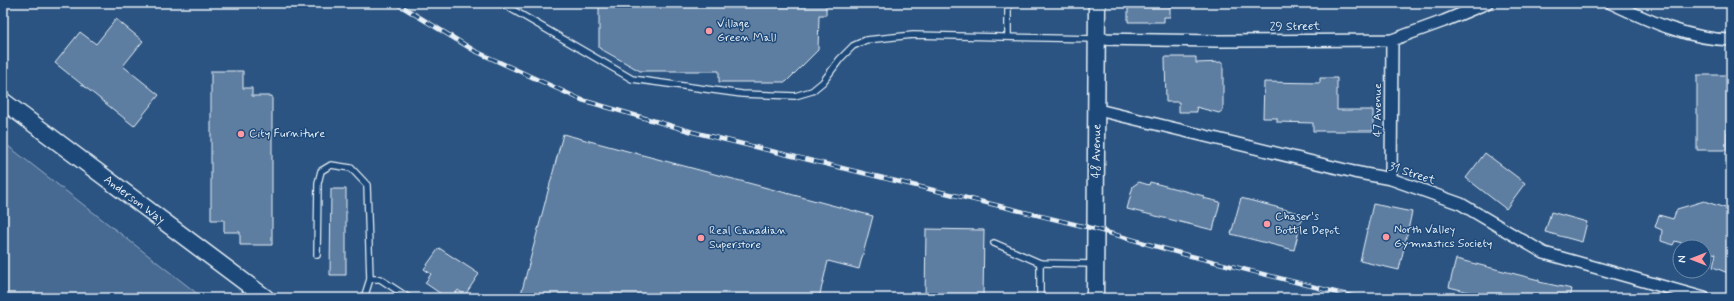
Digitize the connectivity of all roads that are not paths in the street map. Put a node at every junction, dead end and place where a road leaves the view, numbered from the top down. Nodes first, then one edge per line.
1 (501, 3) edge
2 (1008, 3) edge
3 (1097, 3) edge
4 (1487, 3) edge
5 (1611, 3) edge
6 (1008, 36) junction
7 (1098, 39) junction
8 (1392, 40) junction
9 (1731, 40) edge
10 (3, 102) edge
11 (1098, 110) junction
12 (1391, 179) junction
13 (994, 243) dead end
14 (317, 254) dead end
15 (1040, 263) junction
16 (1095, 264) junction
17 (370, 279) junction
18 (266, 298) edge
19 (364, 298) edge
20 (409, 298) edge
21 (1040, 298) edge
22 (1095, 298) edge
23 (1704, 298) edge

1 - 6 lane
2 - 6 lane
3 - 7 street, 48 Avenue
4 - 8 street, 29 Street
5 - 9 street
6 - 7 lane
7 - 8 street, 29 Street
7 - 11 street, 48 Avenue
8 - 12 street, 47 Avenue
10 - 18 street, Anderson Way
11 - 12 street, 31 Street
11 - 16 street, 48 Avenue
12 - 23 street, 31 Street
13 - 15 lane
14 - 17 lane
15 - 16 lane
15 - 21 lane
16 - 22 street, 48 Avenue
17 - 19 lane
17 - 20 lane

